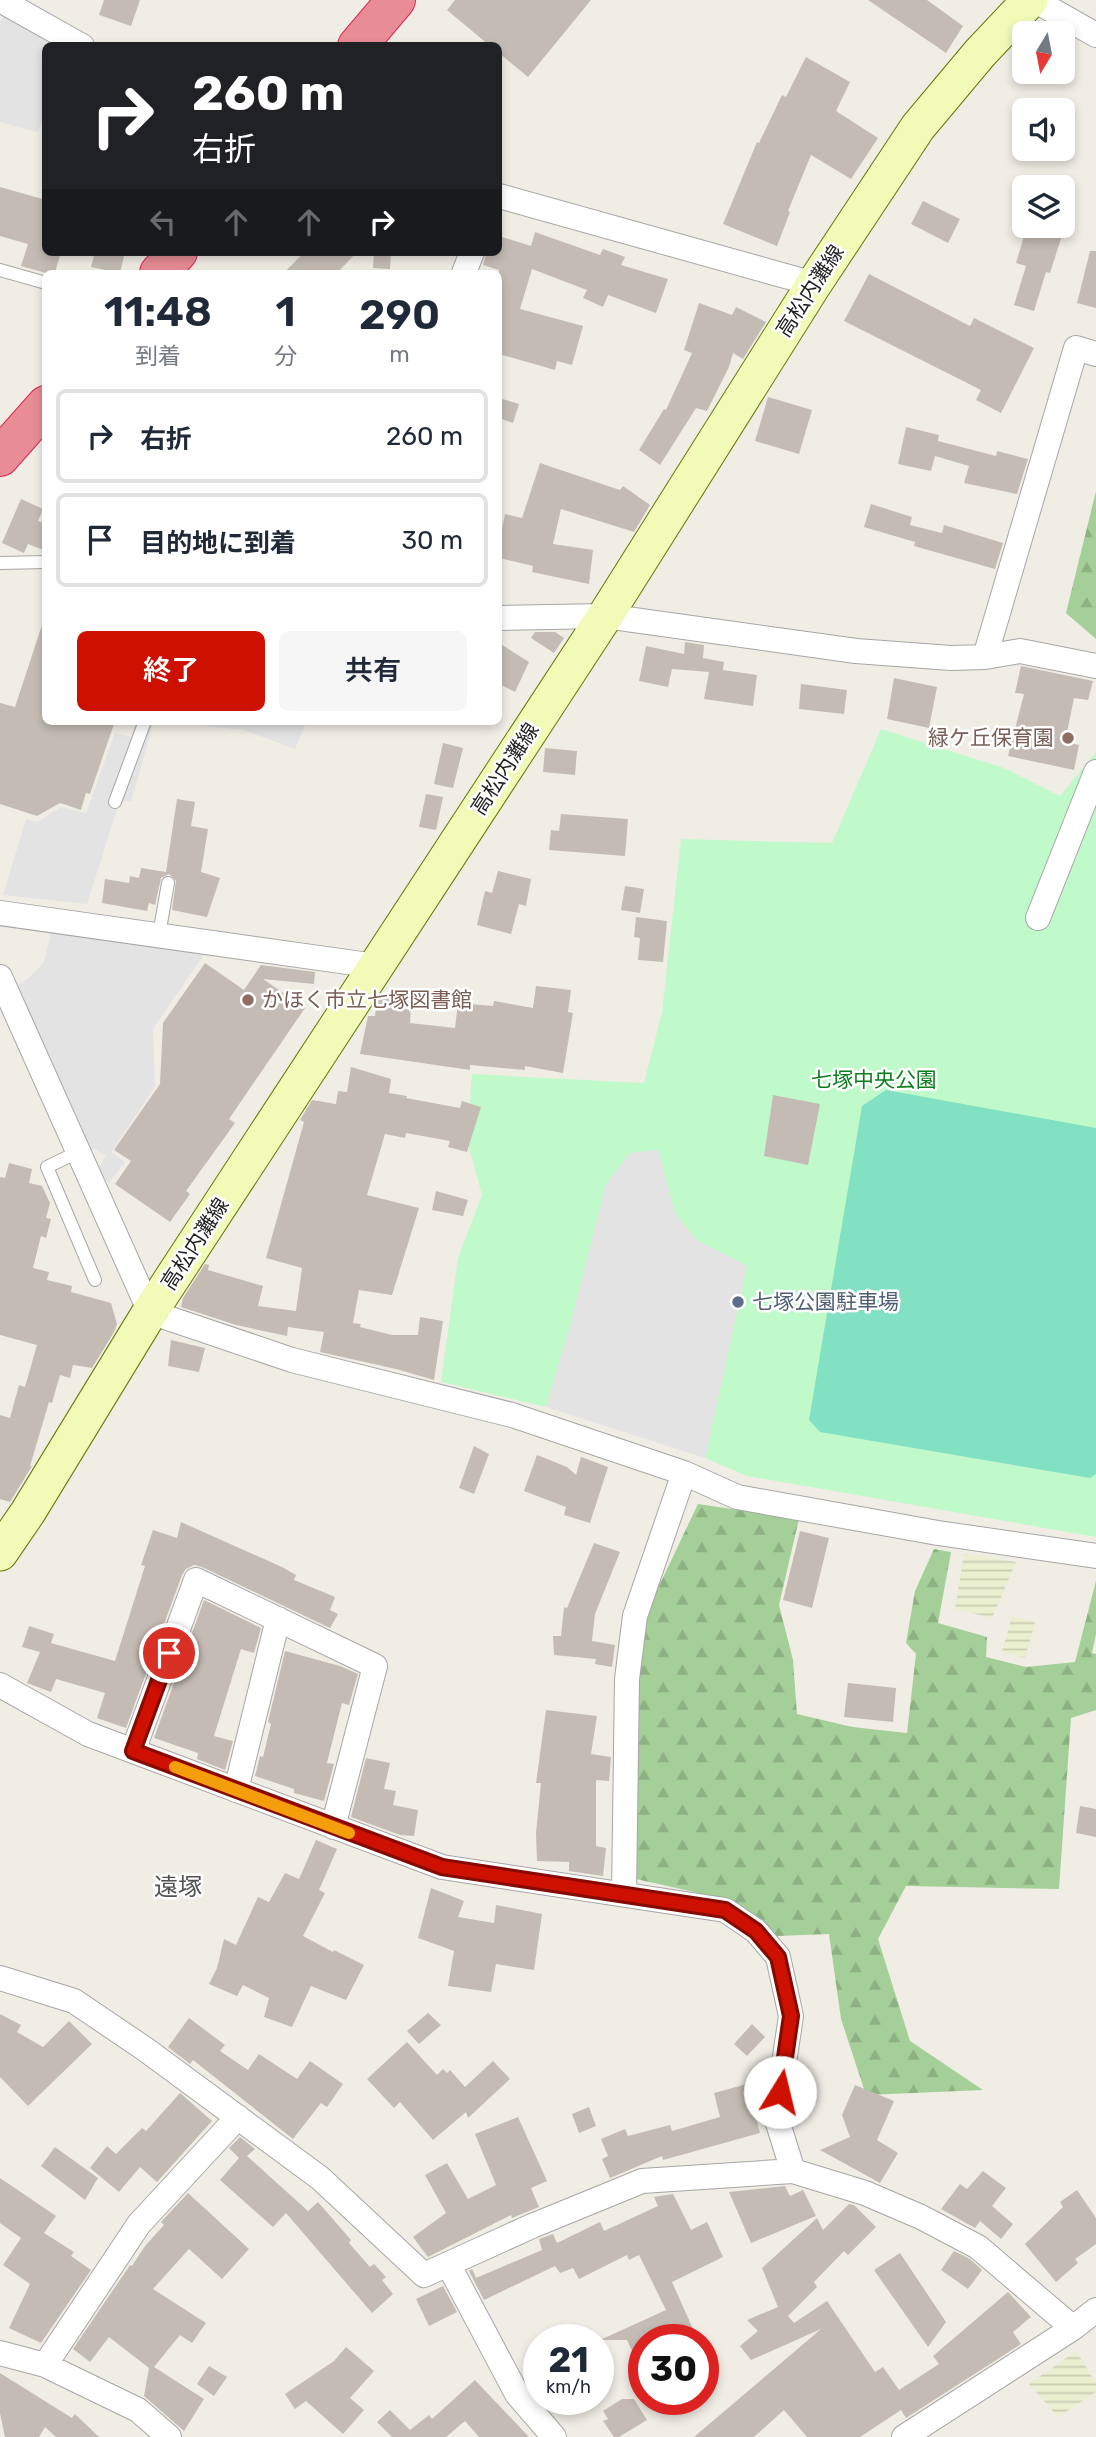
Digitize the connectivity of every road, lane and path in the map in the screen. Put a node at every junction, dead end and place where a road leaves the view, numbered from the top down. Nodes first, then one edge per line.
1 (0, 0) edge
2 (397, 0) edge
3 (1030, 0) edge
4 (1039, 0) edge
5 (1096, 35) edge
6 (75, 42) edge
7 (360, 42) edge
8 (502, 197) edge
9 (174, 256) edge
10 (0, 270) edge
11 (162, 270) edge
12 (42, 282) edge
13 (814, 284) junction
14 (1096, 354) edge
15 (42, 410) edge
16 (0, 457) edge
17 (42, 562) edge
18 (0, 563) edge
19 (605, 616) junction
20 (502, 618) edge
21 (985, 657) junction
22 (1096, 666) edge
23 (144, 725) edge
24 (1096, 772) edge
25 (115, 802) dead end
26 (168, 883) dead end
27 (0, 913) edge
28 (1038, 918) dead end
29 (159, 935) junction
30 (376, 966) junction
31 (0, 977) edge
32 (78, 1152) junction
33 (95, 1280) dead end
34 (150, 1312) junction
35 (684, 1473) junction
36 (0, 1553) edge
37 (1096, 1556) edge
38 (278, 1619) junction
39 (0, 1685) edge
40 (133, 1751) junction
41 (236, 1790) junction
42 (333, 1827) junction
43 (624, 1894) junction
44 (0, 1978) edge
45 (238, 2117) junction
46 (793, 2171) junction
47 (449, 2264) junction
48 (1096, 2310) edge
49 (1073, 2328) junction
50 (0, 2353) edge
51 (45, 2365) junction
52 (169, 2437) edge
53 (554, 2437) edge
54 (904, 2437) edge

1 - 6 street
2 - 7 highway
3 - 13 main road, 高松内灘線
4 - 5 street
8 - 13 street
9 - 11 highway
10 - 12 lane
13 - 19 main road, 高松内灘線
14 - 21 street
15 - 16 highway
17 - 18 lane
19 - 20 street
19 - 21 street
19 - 30 main road, 高松内灘線
21 - 22 street
23 - 25 lane
24 - 28 street
26 - 29 lane
27 - 29 street
29 - 30 street
30 - 34 main road, 高松内灘線
31 - 32 street
32 - 33 lane
32 - 34 street
34 - 35 street
34 - 36 main road, 高松内灘線
35 - 37 street
35 - 43 street
38 - 40 street
38 - 41 street
38 - 42 street
39 - 40 street
40 - 41 street
41 - 42 street
42 - 43 street
43 - 46 street
44 - 45 street
45 - 47 street
45 - 51 street
46 - 47 street
46 - 49 street
47 - 53 street
48 - 49 street
49 - 54 street
50 - 51 street
51 - 52 street

